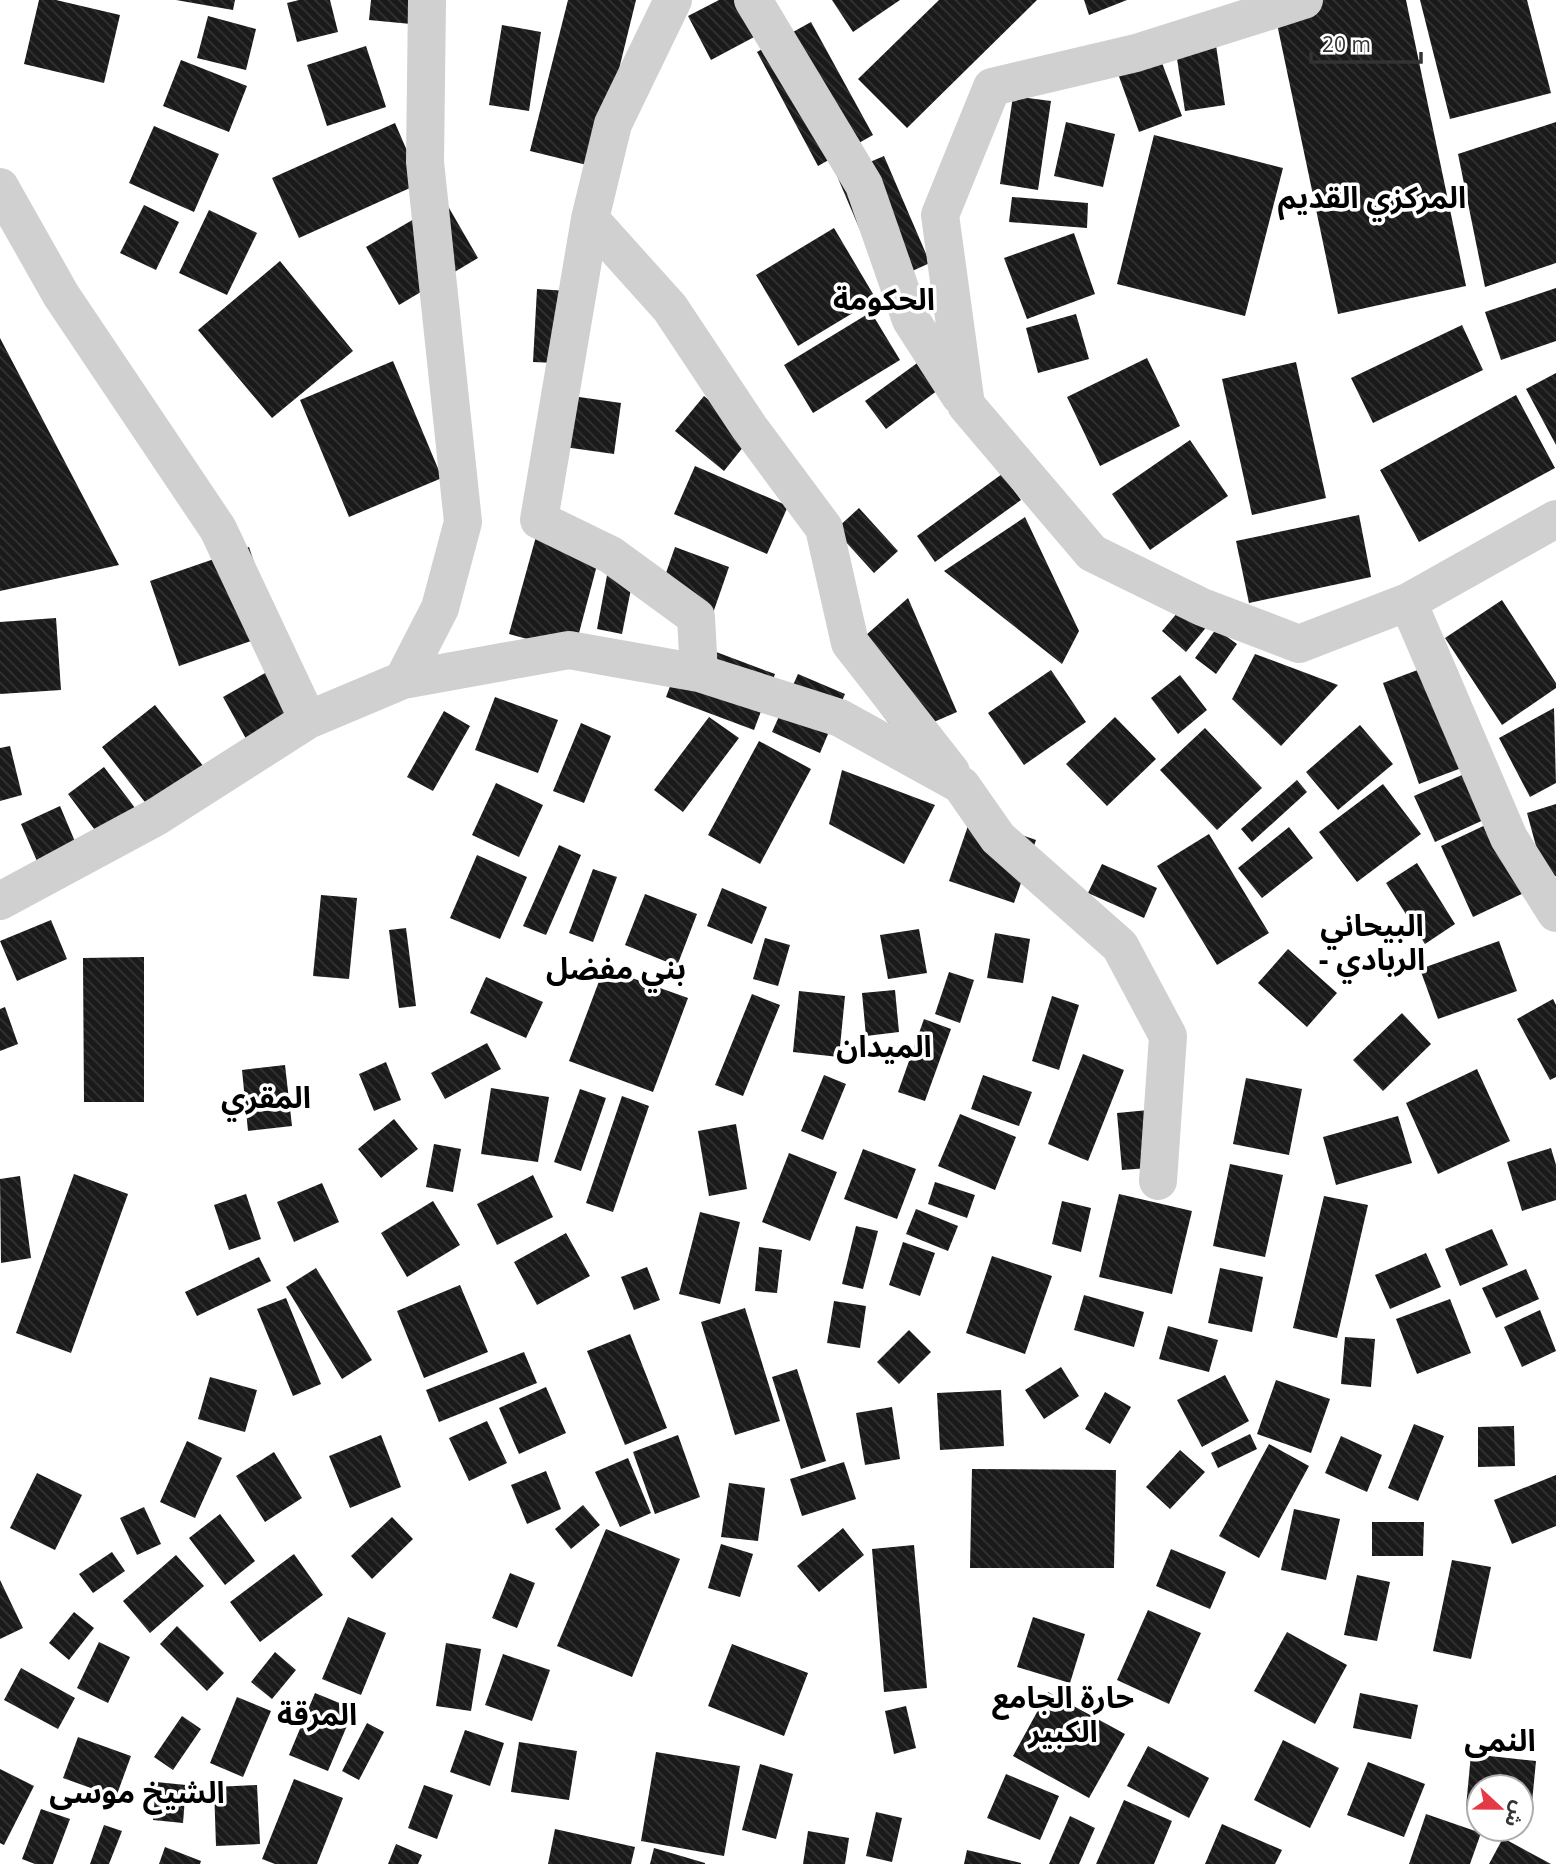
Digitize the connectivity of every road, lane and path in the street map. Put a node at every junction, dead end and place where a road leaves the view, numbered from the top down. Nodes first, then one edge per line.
1 (427, 0) edge
2 (673, 0) edge
3 (753, 0) edge
4 (1304, 0) edge
5 (0, 187) edge
6 (590, 219) junction
7 (966, 405) junction
8 (1556, 519) edge
9 (1408, 602) junction
10 (699, 673) junction
11 (402, 680) junction
12 (308, 720) junction
13 (961, 785) junction
14 (0, 901) edge
15 (1556, 913) edge
16 (1158, 1181) dead end

1 - 11 street
2 - 6 street
3 - 7 street
4 - 7 street
5 - 12 street
6 - 10 street
6 - 13 street
7 - 9 street
8 - 9 street
9 - 15 street
10 - 11 street
10 - 13 street
11 - 12 street
12 - 14 street
13 - 16 street

